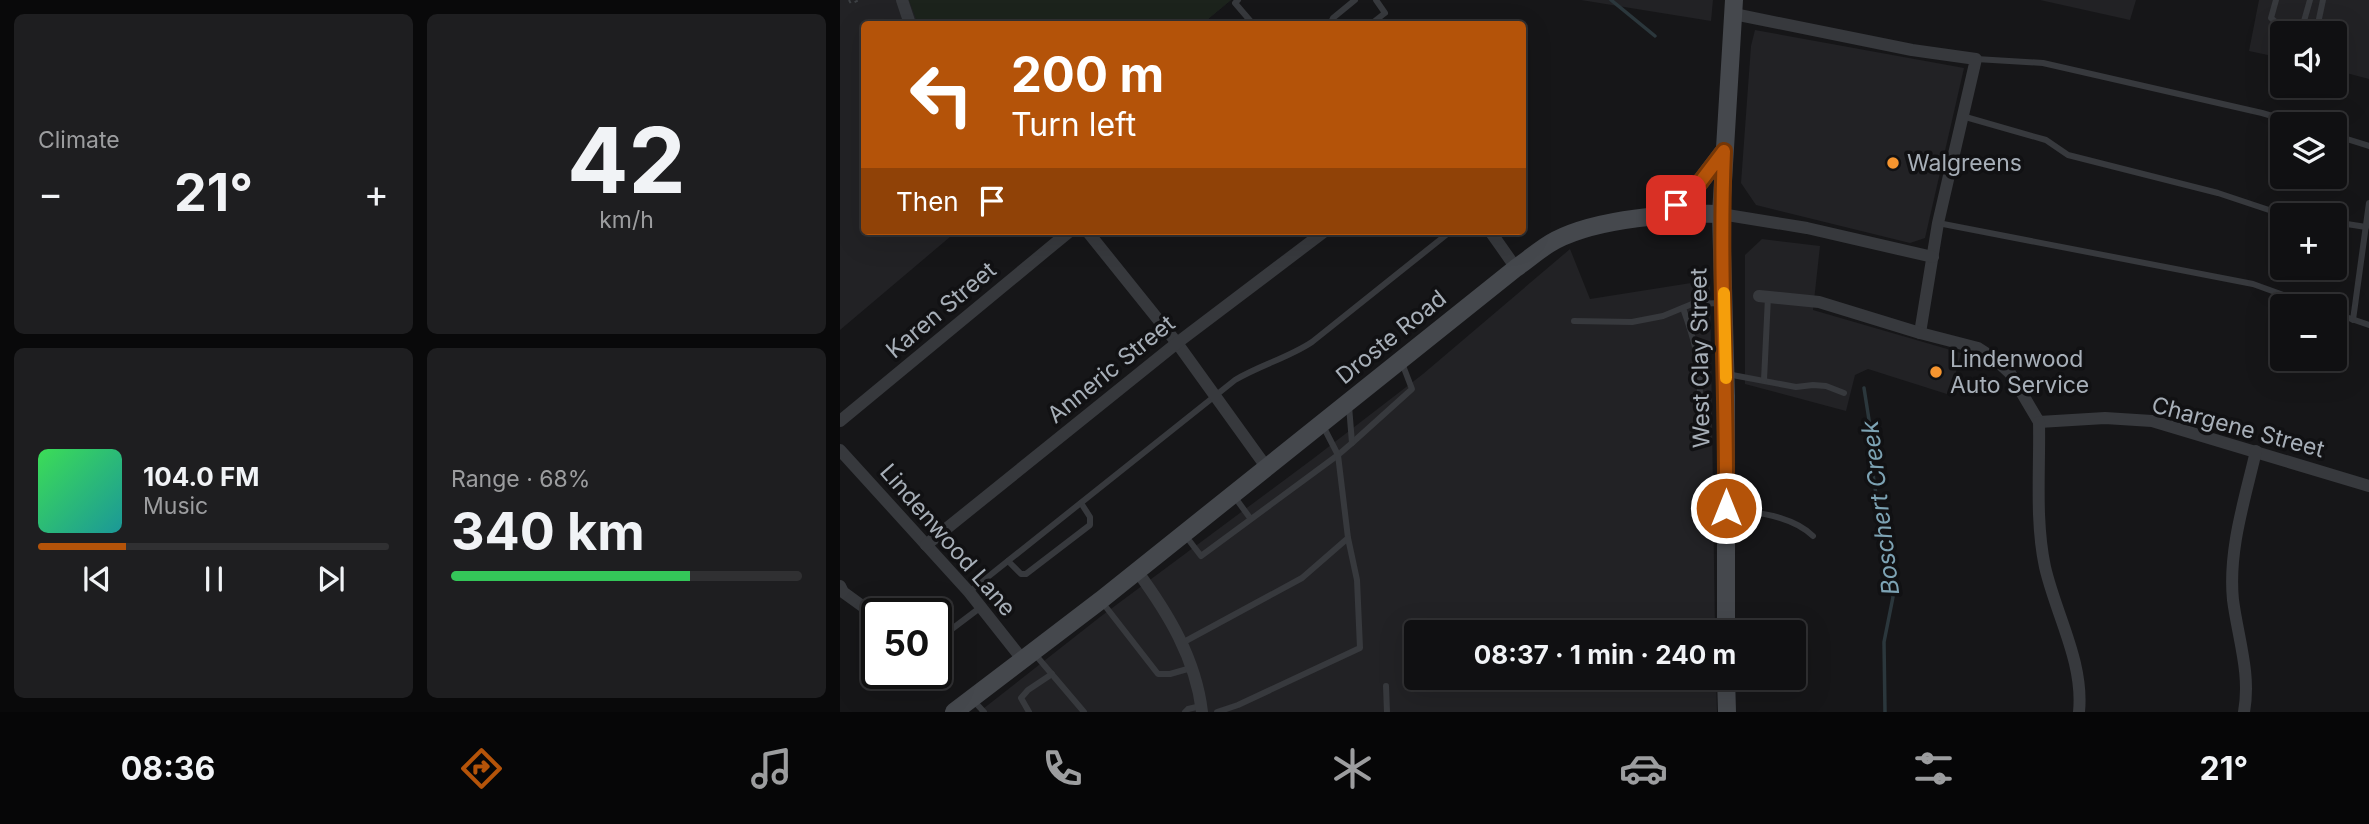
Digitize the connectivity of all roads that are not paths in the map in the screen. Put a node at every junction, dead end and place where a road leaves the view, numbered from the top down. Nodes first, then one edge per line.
1 (902, 0) edge
2 (1238, 0) edge
3 (1355, 0) edge
4 (1376, 0) edge
5 (2276, 0) edge
6 (2310, 0) edge
7 (2323, 0) edge
8 (1734, 7) edge
9 (906, 21) edge
10 (1250, 21) edge
11 (1332, 21) edge
12 (1375, 21) edge
13 (2319, 21) edge
14 (1976, 59) junction
15 (2270, 115) edge
16 (1961, 116) junction
17 (2347, 139) edge
18 (2369, 146) edge
19 (1724, 151) junction
20 (2369, 203) edge
21 (2270, 210) edge
22 (1721, 214) junction
23 (1660, 217) junction
24 (1938, 223) junction
25 (2347, 224) edge
26 (2366, 227) junction
27 (1065, 235) edge
28 (1090, 235) edge
29 (1320, 235) edge
30 (1446, 235) edge
31 (1493, 235) edge
32 (1933, 257) junction
33 (1516, 268) junction
34 (2281, 294) edge
35 (1763, 296) joint
36 (1724, 303) junction
37 (1683, 308) junction
38 (2347, 318) edge
39 (2353, 320) junction
40 (1574, 321) dead end
41 (2369, 324) edge
42 (1920, 333) junction
43 (1177, 342) junction
44 (1402, 361) junction
45 (1726, 374) junction
46 (1763, 380) junction
47 (1844, 393) dead end
48 (1215, 396) junction
49 (1700, 397) dead end
50 (1349, 402) junction
51 (840, 421) edge
52 (2039, 422) junction
53 (1321, 423) junction
54 (1352, 443) junction
55 (840, 450) edge
56 (2256, 451) junction
57 (1338, 455) junction
58 (1267, 468) junction
59 (2369, 486) edge
60 (1232, 495) junction
61 (1081, 503) junction
62 (1726, 508) junction
63 (1250, 518) junction
64 (1184, 534) junction
65 (1813, 536) dead end
66 (1348, 538) junction
67 (926, 545) junction
68 (1008, 561) junction
69 (1137, 571) junction
70 (840, 586) edge
71 (969, 592) junction
72 (1101, 600) junction
73 (861, 605) edge
74 (981, 607) junction
75 (1726, 620) edge
76 (952, 629) edge
77 (1182, 643) junction
78 (1027, 655) junction
79 (1191, 668) junction
80 (1052, 674) junction
81 (1386, 686) dead end
82 (1726, 690) edge
83 (978, 705) edge
84 (1202, 709) edge
85 (954, 712) edge
86 (1029, 712) edge
87 (1084, 712) edge
88 (1185, 712) edge
89 (1217, 712) edge
90 (1387, 712) edge
91 (1727, 712) edge
92 (2079, 712) edge
93 (2244, 712) edge

1 - 9 street
2 - 10 lane
3 - 11 lane
4 - 12 lane
5 - 6 lane
7 - 13 lane
8 - 14 street
8 - 19 street, West Clay Street
14 - 15 lane
14 - 16 street
16 - 21 lane
16 - 24 street
17 - 18 lane
19 - 22 street, West Clay Street
19 - 23 street
20 - 26 lane
22 - 23 street, Droste Road
22 - 32 street, Droste Road
22 - 36 street, West Clay Street
23 - 33 street, Droste Road
24 - 32 street
24 - 34 lane
25 - 26 lane
26 - 39 lane
27 - 51 street, Karen Street
28 - 43 street
29 - 43 street, Anneric Street
30 - 48 lane
31 - 33 street
32 - 42 street
33 - 44 street, Droste Road
35 - 42 street
35 - 46 lane
36 - 37 lane
36 - 45 street, West Clay Street
37 - 40 lane
37 - 49 lane
38 - 39 lane
39 - 41 lane
42 - 52 street
43 - 48 street
43 - 67 street, Anneric Street
44 - 50 street, Droste Road
44 - 54 lane
45 - 46 lane
45 - 62 street, West Clay Street
46 - 47 lane
48 - 58 street
48 - 61 lane
50 - 53 street, Droste Road
50 - 54 lane
52 - 56 street, Chargene Street
52 - 92 street
53 - 57 lane
53 - 58 street, Droste Road
54 - 57 lane
55 - 67 street, Lindenwood Lane
56 - 59 street, Chargene Street
56 - 93 street
57 - 63 lane
57 - 66 lane
58 - 60 street, Droste Road
60 - 63 lane
60 - 64 street, Droste Road
61 - 68 lane
61 - 68 lane
62 - 65 lane
62 - 75 street, West Clay Street
63 - 64 lane
64 - 69 street, Droste Road
66 - 77 lane
66 - 89 lane
67 - 71 street, Lindenwood Lane
68 - 71 lane
69 - 72 street, Droste Road
69 - 77 street
70 - 73 street
71 - 74 street, Lindenwood Lane
72 - 78 street, Droste Road
72 - 79 lane
74 - 76 lane
74 - 78 street, Lindenwood Lane
77 - 79 street
78 - 80 lane
78 - 83 street, Droste Road
79 - 84 street
80 - 86 lane
80 - 87 lane
81 - 90 lane
82 - 91 street
83 - 85 street, Droste Road
84 - 88 lane

